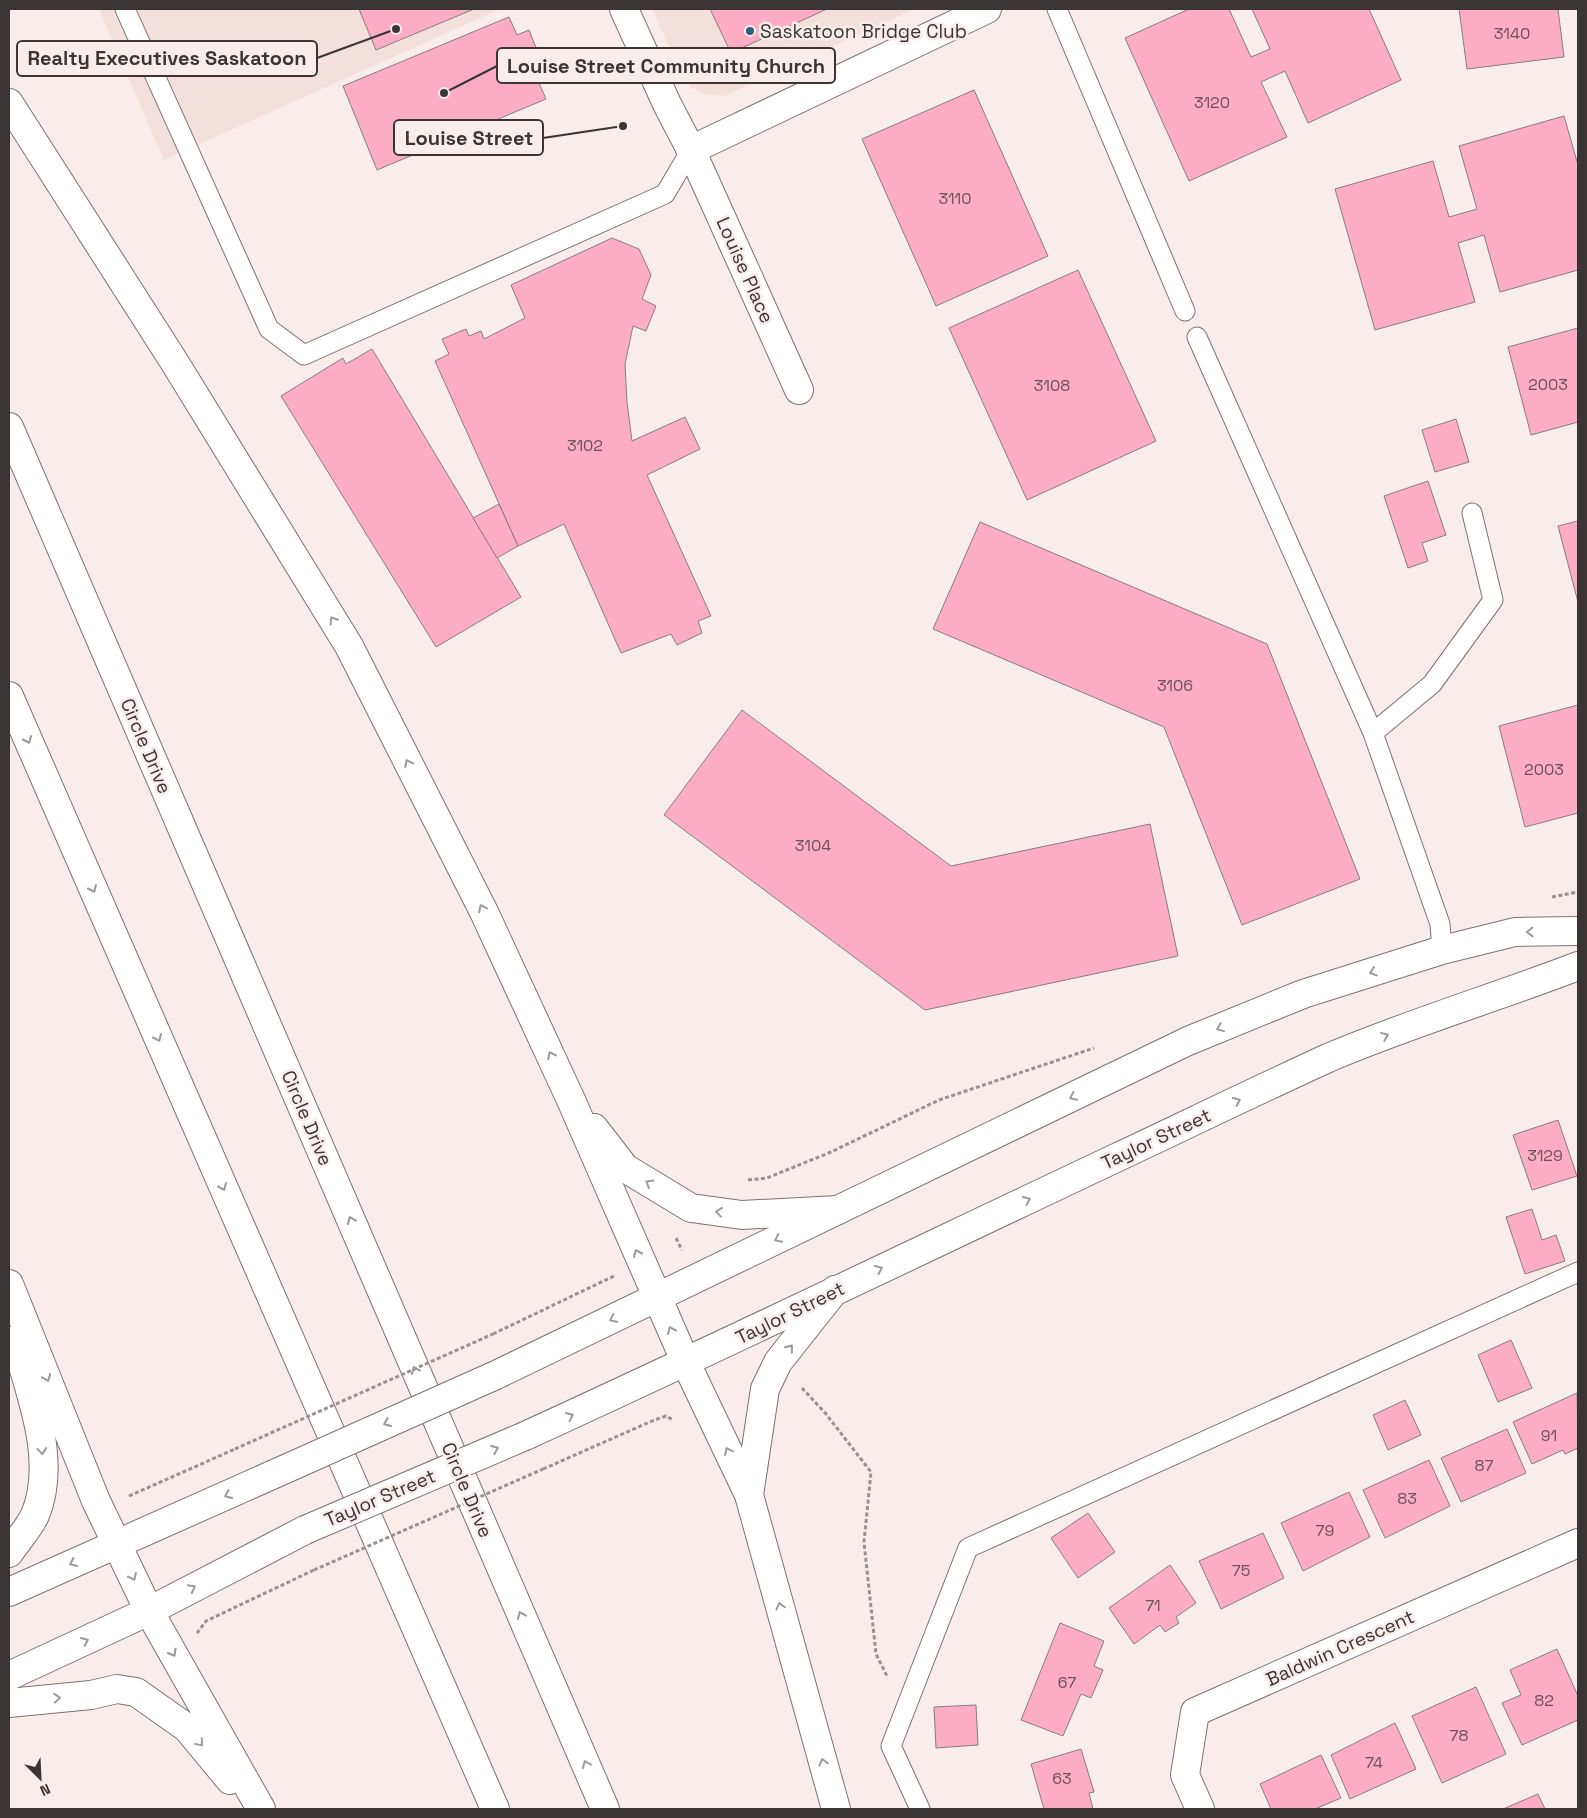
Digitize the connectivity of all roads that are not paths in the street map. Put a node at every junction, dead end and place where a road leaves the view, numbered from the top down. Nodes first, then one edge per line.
1 (125, 9) edge
2 (624, 9) edge
3 (987, 9) edge
4 (1056, 9) edge
5 (9, 103) edge
6 (691, 150) junction
7 (1186, 311) dead end
8 (1197, 337) dead end
9 (799, 390) dead end
10 (9, 427) edge
11 (1472, 513) dead end
12 (9, 696) edge
13 (1373, 733) junction
14 (1578, 931) edge
15 (1442, 950) junction
16 (1578, 966) edge
17 (571, 1100) junction
18 (838, 1210) junction
19 (1578, 1272) edge
20 (9, 1284) edge
21 (835, 1290) junction
22 (657, 1298) junction
23 (9, 1319) edge
24 (686, 1363) junction
25 (749, 1495) junction
26 (117, 1543) junction
27 (1578, 1543) edge
28 (9, 1553) edge
29 (9, 1592) edge
30 (148, 1611) junction
31 (9, 1676) edge
32 (9, 1703) edge
33 (253, 1809) edge
34 (261, 1809) edge
35 (495, 1809) edge
36 (605, 1809) edge
37 (836, 1809) edge
38 (920, 1809) edge
39 (1200, 1809) edge

1 - 6 lane
2 - 6 main road, Louise Place
3 - 6 main road
4 - 7 lane
17 -> 5 main road
6 - 9 main road, Louise Place
8 - 13 lane
36 -> 10 main road, Circle Drive
11 - 13 lane
12 -> 35 main road
13 - 15 lane
14 -> 15 main road
15 -> 18 main road
21 -> 16 main road, Taylor Street
18 -> 17 main road
22 -> 17 main road
18 -> 22 main road
19 - 38 lane
20 -> 26 main road
21 - 24 main road, Taylor Street
25 -> 21 main road
24 -> 22 main road
22 -> 26 main road, bridge
23 -> 28 main road
25 -> 24 main road
30 -> 24 main road, Taylor Street, bridge
37 -> 25 main road
26 -> 29 main road
26 -> 30 main road
27 - 39 main road, Baldwin Crescent
31 -> 30 main road, Taylor Street
30 -> 34 main road
32 -> 33 main road

